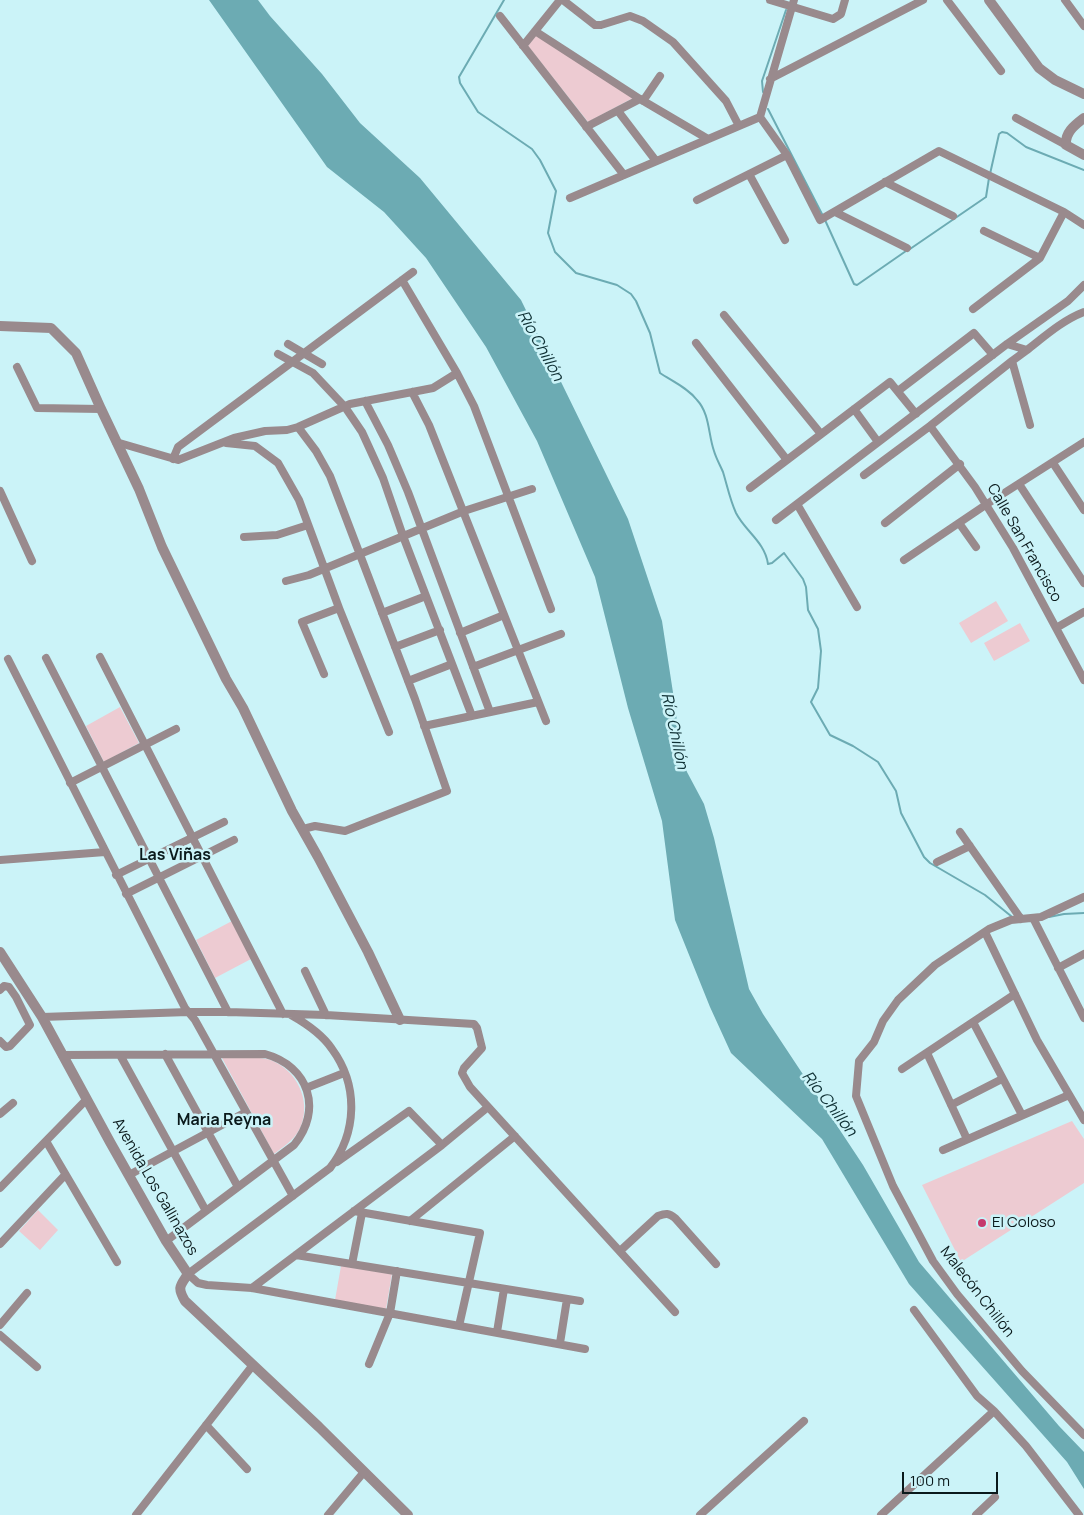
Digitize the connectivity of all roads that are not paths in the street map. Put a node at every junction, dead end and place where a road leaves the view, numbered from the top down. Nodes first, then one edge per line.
1 (561, 0) edge
2 (770, 0) edge
3 (845, 0) edge
4 (923, 0) edge
5 (947, 0) edge
6 (989, 0) edge
7 (1065, 0) edge
8 (793, 4) edge
9 (500, 16) dead end
10 (1084, 26) edge
11 (535, 31) junction
12 (523, 46) junction
13 (1000, 70) dead end
14 (660, 76) dead end
15 (770, 79) junction
16 (1084, 94) edge
17 (641, 100) junction
18 (618, 111) junction
19 (760, 117) junction
20 (1016, 118) dead end
21 (1084, 118) edge
22 (739, 126) junction
23 (586, 127) junction
24 (708, 139) junction
25 (1066, 145) junction
26 (787, 155) junction
27 (1084, 155) edge
28 (656, 161) junction
29 (748, 174) junction
30 (624, 175) junction
31 (885, 182) junction
32 (570, 198) dead end
33 (697, 200) dead end
34 (835, 212) junction
35 (1064, 212) junction
36 (953, 216) dead end
37 (1084, 225) edge
38 (984, 231) dead end
39 (785, 240) dead end
40 (907, 248) dead end
41 (1040, 258) junction
42 (413, 272) dead end
43 (402, 280) junction
44 (1084, 286) edge
45 (973, 309) dead end
46 (1084, 312) edge
47 (724, 315) dead end
48 (0, 326) edge
49 (696, 343) dead end
50 (288, 344) dead end
51 (1007, 344) junction
52 (1027, 350) junction
53 (278, 354) dead end
54 (304, 354) junction
55 (993, 355) junction
56 (1012, 361) junction
57 (292, 362) junction
58 (322, 364) dead end
59 (17, 366) dead end
60 (457, 373) junction
61 (898, 391) junction
62 (412, 392) junction
63 (365, 401) junction
64 (345, 407) junction
65 (101, 409) junction
66 (854, 409) junction
67 (916, 414) junction
68 (1030, 425) dead end
69 (930, 426) junction
70 (298, 427) junction
71 (821, 434) junction
72 (116, 442) junction
73 (224, 442) junction
74 (878, 442) junction
75 (1084, 442) edge
76 (172, 459) junction
77 (787, 460) junction
78 (1053, 463) junction
79 (960, 464) junction
80 (864, 475) dead end
81 (1019, 484) junction
82 (750, 488) dead end
83 (532, 489) dead end
84 (0, 491) edge
85 (508, 496) junction
86 (797, 504) junction
87 (987, 504) junction
88 (1084, 510) edge
89 (464, 511) junction
90 (776, 520) dead end
91 (959, 522) junction
92 (885, 523) dead end
93 (308, 525) junction
94 (421, 529) junction
95 (403, 536) junction
96 (244, 537) dead end
97 (976, 547) dead end
98 (360, 554) junction
99 (904, 560) dead end
100 (32, 561) dead end
101 (323, 568) junction
102 (286, 581) dead end
103 (1084, 583) edge
104 (426, 596) junction
105 (857, 607) dead end
106 (339, 608) junction
107 (551, 609) dead end
108 (1084, 612) edge
109 (382, 613) junction
110 (504, 616) junction
111 (1056, 628) junction
112 (440, 630) junction
113 (460, 634) junction
114 (561, 634) dead end
115 (395, 647) junction
116 (518, 650) junction
117 (100, 657) dead end
118 (46, 658) dead end
119 (8, 659) dead end
120 (452, 664) junction
121 (473, 667) junction
122 (324, 674) dead end
123 (1084, 680) edge
124 (408, 681) junction
125 (538, 702) junction
126 (490, 712) junction
127 (472, 716) junction
128 (546, 721) dead end
129 (424, 726) junction
130 (176, 729) dead end
131 (389, 732) dead end
132 (146, 745) junction
133 (102, 767) junction
134 (70, 784) junction
135 (224, 822) dead end
136 (303, 829) junction
137 (960, 832) dead end
138 (193, 837) junction
139 (234, 840) dead end
140 (970, 846) junction
141 (105, 852) junction
142 (202, 856) junction
143 (149, 859) junction
144 (0, 860) edge
145 (937, 862) dead end
146 (116, 875) junction
147 (159, 878) junction
148 (126, 894) junction
149 (1084, 898) edge
150 (1033, 918) junction
151 (1021, 919) junction
152 (985, 932) junction
153 (0, 952) edge
154 (1084, 954) edge
155 (1058, 968) junction
156 (305, 971) dead end
157 (0, 990) edge
158 (1015, 994) junction
159 (188, 1012) junction
160 (228, 1012) junction
161 (286, 1014) junction
162 (326, 1015) junction
163 (42, 1017) junction
164 (1084, 1018) edge
165 (400, 1020) junction
166 (973, 1022) junction
167 (0, 1041) edge
168 (214, 1053) junction
169 (927, 1053) junction
170 (120, 1054) junction
171 (165, 1054) junction
172 (62, 1055) junction
173 (902, 1069) dead end
174 (344, 1072) junction
175 (1002, 1079) junction
176 (306, 1088) junction
177 (1069, 1095) junction
178 (13, 1103) dead end
179 (84, 1103) junction
180 (951, 1105) junction
181 (488, 1107) junction
182 (246, 1112) junction
183 (0, 1114) edge
184 (1022, 1115) junction
185 (1084, 1120) edge
186 (208, 1133) junction
187 (515, 1136) junction
188 (967, 1139) junction
189 (46, 1141) junction
190 (442, 1145) junction
191 (942, 1150) dead end
192 (173, 1152) junction
193 (273, 1160) junction
194 (330, 1168) junction
195 (65, 1175) junction
196 (129, 1176) junction
197 (0, 1186) edge
198 (238, 1187) junction
199 (293, 1196) junction
200 (206, 1211) junction
201 (358, 1212) junction
202 (410, 1221) junction
203 (166, 1241) junction
204 (0, 1244) edge
205 (620, 1251) junction
206 (296, 1255) junction
207 (117, 1262) dead end
208 (352, 1264) junction
209 (716, 1264) dead end
210 (397, 1271) junction
211 (188, 1274) junction
212 (468, 1283) junction
213 (252, 1288) junction
214 (504, 1289) junction
215 (27, 1293) dead end
216 (567, 1299) junction
217 (580, 1301) dead end
218 (914, 1310) dead end
219 (675, 1312) dead end
220 (390, 1313) junction
221 (0, 1325) edge
222 (459, 1326) junction
223 (497, 1332) junction
224 (0, 1335) edge
225 (560, 1343) junction
226 (585, 1348) dead end
227 (369, 1364) dead end
228 (253, 1365) junction
229 (37, 1367) dead end
230 (994, 1411) junction
231 (804, 1421) dead end
232 (206, 1425) junction
233 (1084, 1435) edge
234 (247, 1469) dead end
235 (364, 1472) junction
236 (995, 1497) dead end
237 (136, 1515) edge
238 (328, 1515) edge
239 (408, 1515) edge
240 (700, 1515) edge
241 (881, 1515) edge
242 (976, 1515) edge
243 (1079, 1515) edge

1 - 11 street
1 - 22 street
2 - 8 street
3 - 8 street
4 - 15 street
5 - 13 street
6 - 16 street
7 - 10 street
8 - 15 street
9 - 12 street
11 - 12 street
11 - 17 street
12 - 23 street
14 - 17 street
15 - 19 street
17 - 18 street
17 - 24 street
18 - 23 street
18 - 28 street
19 - 22 street
19 - 26 street
20 - 25 street
21 - 25 street
22 - 24 street
23 - 30 street
24 - 28 street
25 - 27 street
26 - 29 street
26 - 34 street
28 - 30 street
29 - 33 street
29 - 39 street
30 - 32 street
31 - 34 street
31 - 35 street
31 - 36 street
34 - 40 street
35 - 37 street
35 - 41 street
38 - 41 street
41 - 45 street
42 - 43 street
43 - 54 street
43 - 60 street
44 - 51 street
46 - 52 street
47 - 71 street
48 - 65 street
49 - 77 street
50 - 54 street
51 - 52 street
51 - 55 street
52 - 56 street
53 - 57 street
54 - 57 street
54 - 58 street
55 - 61 street
55 - 67 street
56 - 68 street
56 - 69 street
57 - 64 street
57 - 76 street
59 - 65 street
60 - 62 street
60 - 85 street
61 - 66 street
61 - 67 street
62 - 63 street
62 - 89 street
63 - 64 street
63 - 94 street
64 - 70 street
64 - 95 street
65 - 72 street
66 - 71 street
66 - 74 street
67 - 74 street
69 - 79 street, Calle San Francisco
69 - 80 street
70 - 73 street
70 - 98 street
71 - 77 street
72 - 76 street
72 - 136 street
73 - 76 street
73 - 93 street
74 - 86 street
75 - 78 street
77 - 82 street
78 - 81 street
78 - 88 street
79 - 87 street, Calle San Francisco
79 - 92 street
81 - 87 street
81 - 103 street
83 - 85 street
84 - 100 street
85 - 89 street
85 - 107 street
86 - 90 street
86 - 105 street
87 - 91 street
87 - 111 street, Calle San Francisco
89 - 94 street
89 - 110 street
91 - 97 street
91 - 99 street
93 - 96 street
93 - 101 street
94 - 95 street
94 - 113 street
95 - 98 street
95 - 104 street
98 - 101 street
98 - 109 street
101 - 102 street
101 - 106 street
104 - 109 street
104 - 112 street
106 - 122 street
106 - 131 street
108 - 111 street
109 - 115 street
110 - 113 street
110 - 116 street
111 - 123 street, Calle San Francisco
112 - 115 street
112 - 120 street
113 - 121 street
114 - 116 street
115 - 124 street
116 - 121 street
116 - 125 street
117 - 132 street
118 - 133 street
119 - 134 street
120 - 124 street
120 - 127 street
121 - 126 street
124 - 129 street
125 - 126 street
125 - 128 street
126 - 127 street
127 - 129 street
129 - 136 street
130 - 132 street
132 - 133 street
132 - 138 street
133 - 134 street
133 - 143 street
134 - 141 street
135 - 138 street
136 - 165 street
137 - 140 street
138 - 142 street
138 - 143 street
139 - 142 street
140 - 145 street
140 - 151 street
141 - 144 street
141 - 146 street
142 - 147 street
142 - 161 street
143 - 146 street
143 - 147 street
146 - 148 street
147 - 148 street
147 - 160 street
148 - 159 street
149 - 150 street
150 - 151 street
150 - 155 street
151 - 152 street
152 - 158 street
152 - 233 street, Malecón Chillón
153 - 163 street, Avenida Los Gallinazos
154 - 155 street
155 - 164 street
156 - 162 street
157 - 167 street
158 - 166 street
158 - 177 street
159 - 160 street
159 - 163 street
159 - 168 street
160 - 161 street
161 - 162 street
161 - 174 street
162 - 165 street
163 - 172 street, Avenida Los Gallinazos
165 - 181 street
166 - 169 street
166 - 175 street
168 - 171 street
168 - 176 street
168 - 182 street
169 - 173 street
169 - 180 street
170 - 171 street
170 - 172 street
170 - 192 street
171 - 186 street
172 - 179 street, Avenida Los Gallinazos
174 - 176 street
174 - 194 street
175 - 180 street
175 - 184 street
176 - 193 street
177 - 184 street
177 - 185 street
178 - 183 street
179 - 189 street
179 - 196 street, Avenida Los Gallinazos
180 - 188 street
181 - 187 street
181 - 190 street
182 - 186 street
182 - 193 street
184 - 188 street
186 - 192 street
186 - 198 street
187 - 202 street
187 - 205 street
188 - 191 street
189 - 195 street
189 - 197 street
190 - 194 street
190 - 201 street
192 - 196 street
192 - 200 street
193 - 198 street
193 - 199 street
194 - 199 street
195 - 204 street
195 - 207 street
196 - 203 street, Avenida Los Gallinazos
198 - 200 street
199 - 211 street
200 - 203 street
201 - 202 street
201 - 206 street
201 - 208 street
202 - 212 street
203 - 211 street, Avenida Los Gallinazos
205 - 209 street
205 - 219 street
206 - 208 street
206 - 213 street
208 - 210 street
210 - 212 street
210 - 220 street
211 - 213 street
211 - 228 street, Avenida Los Gallinazos
212 - 214 street
212 - 222 street
213 - 220 street
214 - 216 street
214 - 223 street
215 - 221 street
216 - 217 street
216 - 225 street
218 - 230 street
220 - 222 street
220 - 227 street
222 - 223 street
223 - 225 street
224 - 229 street
225 - 226 street
228 - 232 street
228 - 235 street, Avenida Los Gallinazos
230 - 241 street
230 - 243 street
231 - 240 street
232 - 234 street
232 - 237 street
235 - 238 street
235 - 239 street, Avenida Los Gallinazos
236 - 242 street

